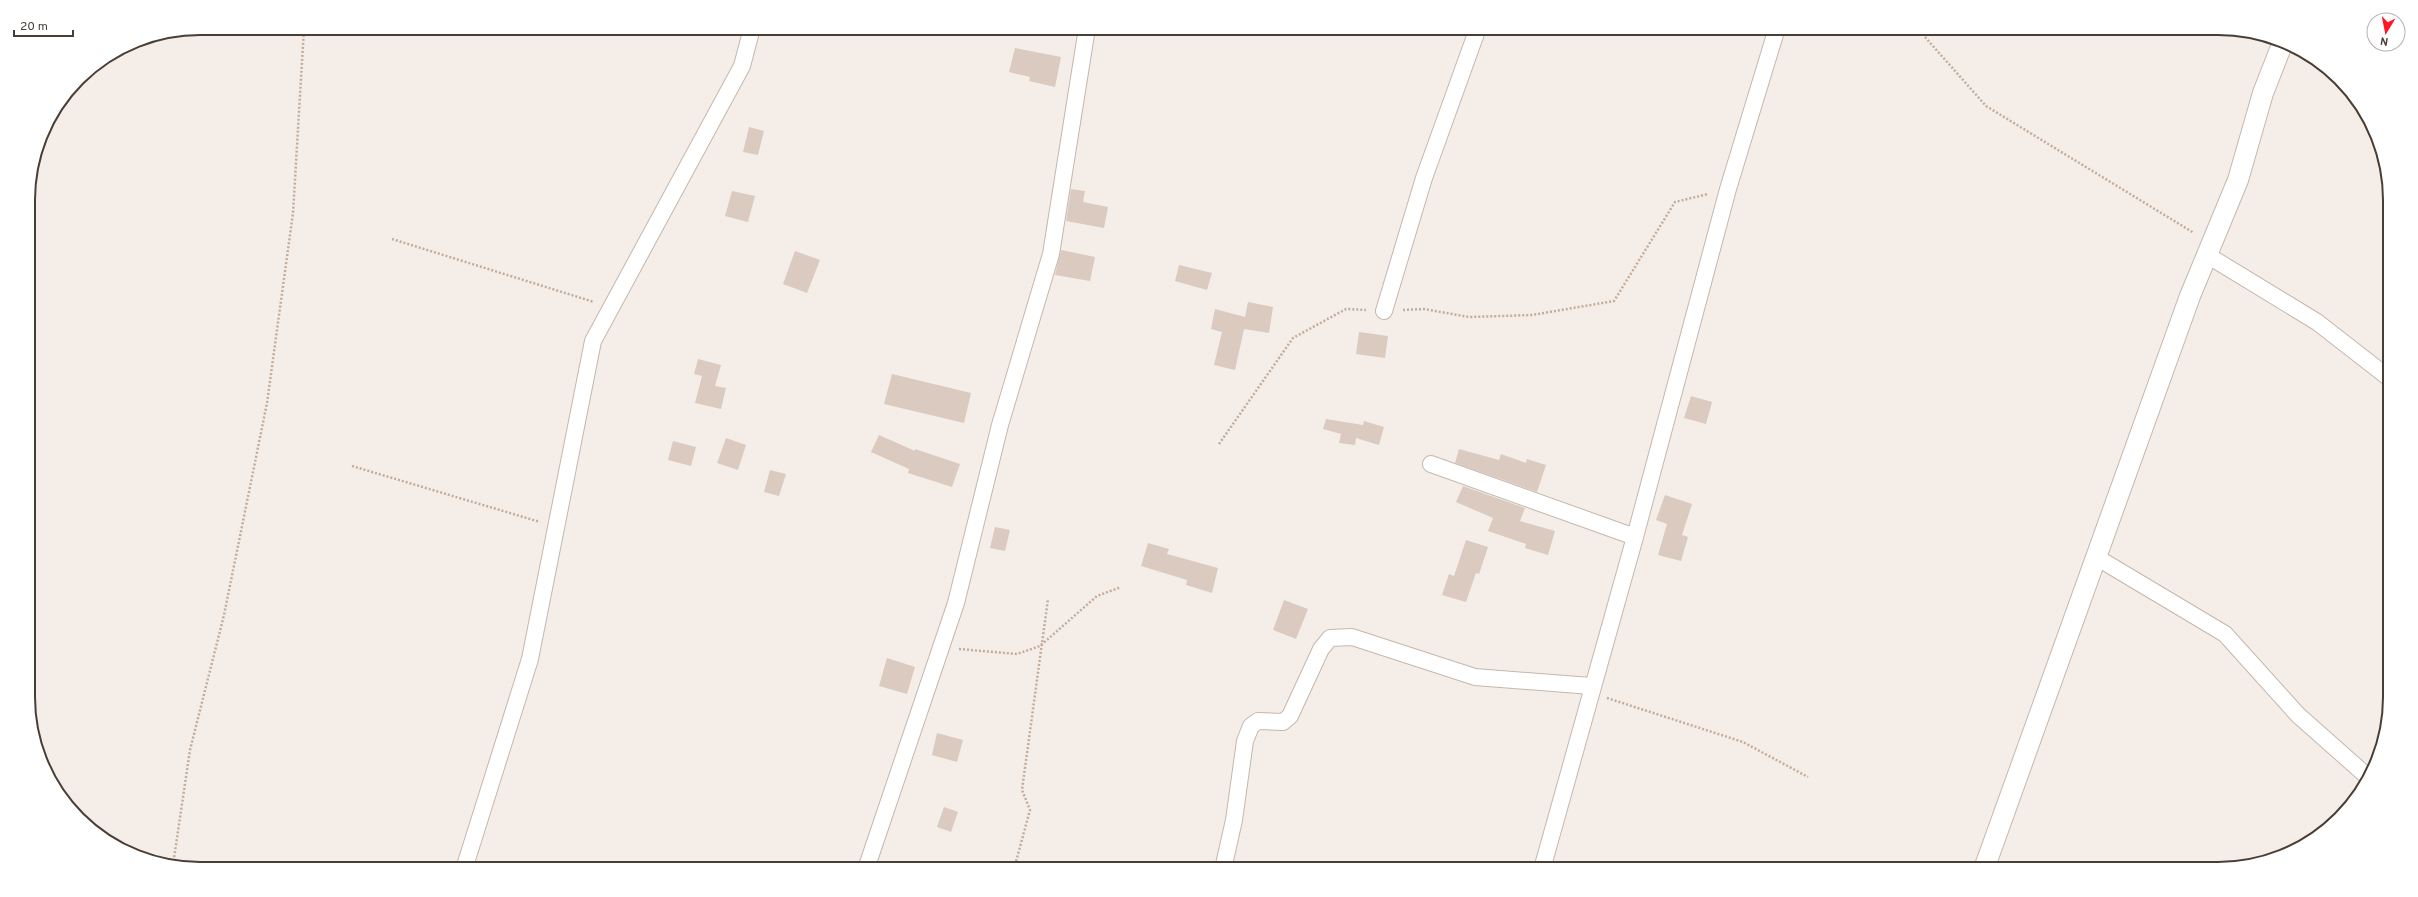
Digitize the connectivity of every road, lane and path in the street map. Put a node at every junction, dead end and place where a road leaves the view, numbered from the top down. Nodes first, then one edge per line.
1 (304, 35) edge
2 (750, 35) edge
3 (1085, 35) edge
4 (1475, 35) edge
5 (1775, 35) edge
6 (1923, 35) edge
7 (2281, 48) edge
8 (1728, 189) junction
9 (392, 238) dead end
10 (2209, 249) junction
11 (611, 307) junction
12 (1384, 311) junction
13 (2383, 373) edge
14 (1219, 444) dead end
15 (1432, 464) dead end
16 (352, 466) dead end
17 (556, 527) junction
18 (1635, 537) junction
19 (2096, 557) junction
20 (1121, 587) dead end
21 (1048, 599) dead end
22 (1040, 646) junction
23 (941, 647) junction
24 (1591, 689) junction
25 (2364, 774) edge
26 (1808, 777) dead end
27 (174, 860) edge
28 (466, 862) edge
29 (868, 862) edge
30 (1016, 862) edge
31 (1225, 862) edge
32 (1544, 862) edge
33 (1987, 862) edge

1 - 27 path
2 - 11 street
3 - 23 street
4 - 12 street
5 - 8 street
6 - 10 path
7 - 10 street
8 - 12 path
8 - 18 street
9 - 11 path
10 - 13 street
10 - 19 street
11 - 17 street
12 - 14 path
15 - 18 street
16 - 17 path
17 - 28 street
18 - 24 street
19 - 25 street
19 - 33 street
20 - 22 path
21 - 22 path
22 - 23 path
22 - 30 path
23 - 29 street
24 - 26 path
24 - 31 street
24 - 32 street

